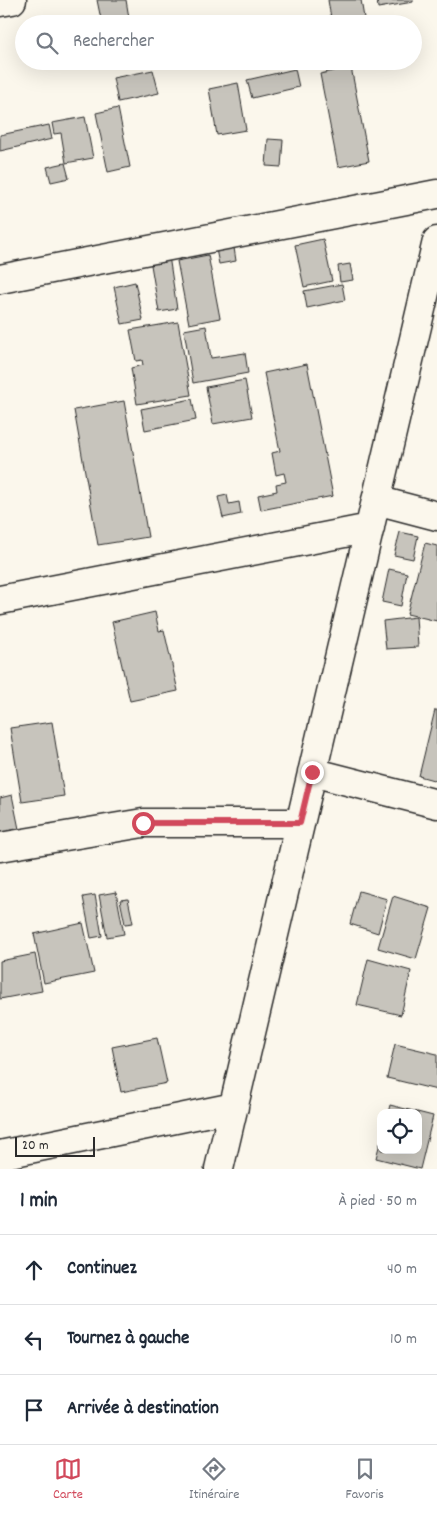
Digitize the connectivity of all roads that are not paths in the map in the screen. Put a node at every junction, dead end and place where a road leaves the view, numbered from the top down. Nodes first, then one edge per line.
1 (12, 0) edge
2 (0, 2) edge
3 (437, 194) edge
4 (437, 241) edge
5 (0, 279) edge
6 (376, 500) junction
7 (437, 516) edge
8 (370, 528) junction
9 (0, 600) edge
10 (312, 772) junction
11 (437, 804) edge
12 (300, 823) junction
13 (0, 846) edge
14 (234, 1107) junction
15 (0, 1155) edge
16 (219, 1169) edge

1 - 2 street
3 - 5 street
4 - 6 street
6 - 7 street
6 - 8 street
8 - 9 street
8 - 10 street
10 - 11 street
10 - 12 street
12 - 13 street
12 - 14 street
14 - 15 street
14 - 16 street

